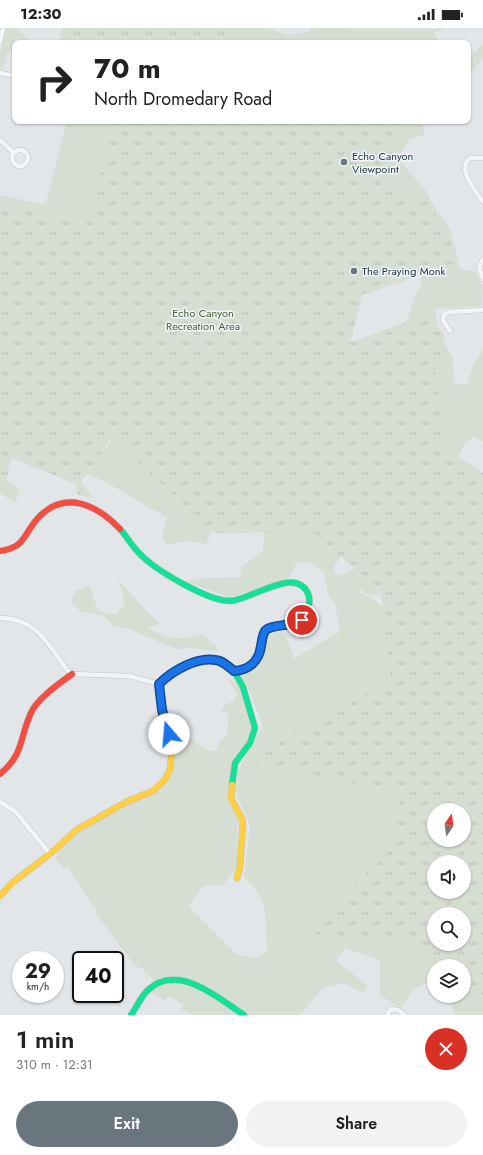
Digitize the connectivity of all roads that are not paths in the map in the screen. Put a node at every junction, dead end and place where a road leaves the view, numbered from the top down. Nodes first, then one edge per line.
1 (3, 28) edge
2 (0, 42) edge
3 (0, 73) edge
4 (12, 75) edge
5 (0, 140) edge
6 (14, 153) dead end
7 (483, 158) edge
8 (483, 202) edge
9 (483, 259) edge
10 (483, 279) edge
11 (483, 310) edge
12 (450, 331) dead end
13 (0, 551) edge
14 (0, 618) edge
15 (234, 671) junction
16 (72, 674) junction
17 (159, 684) junction
18 (0, 774) edge
19 (0, 802) edge
20 (50, 854) junction
21 (237, 878) dead end
22 (0, 896) edge
23 (131, 1015) edge
24 (244, 1015) edge
25 (387, 1015) edge
26 (405, 1015) edge

1 - 2 street
3 - 4 street
5 - 6 street
7 - 8 street
9 - 10 street
11 - 12 street
13 - 15 street
14 - 16 street
15 - 17 street
15 - 21 street
16 - 17 street
16 - 18 street
17 - 20 street
19 - 20 street
20 - 22 street
23 - 24 street
25 - 26 street

